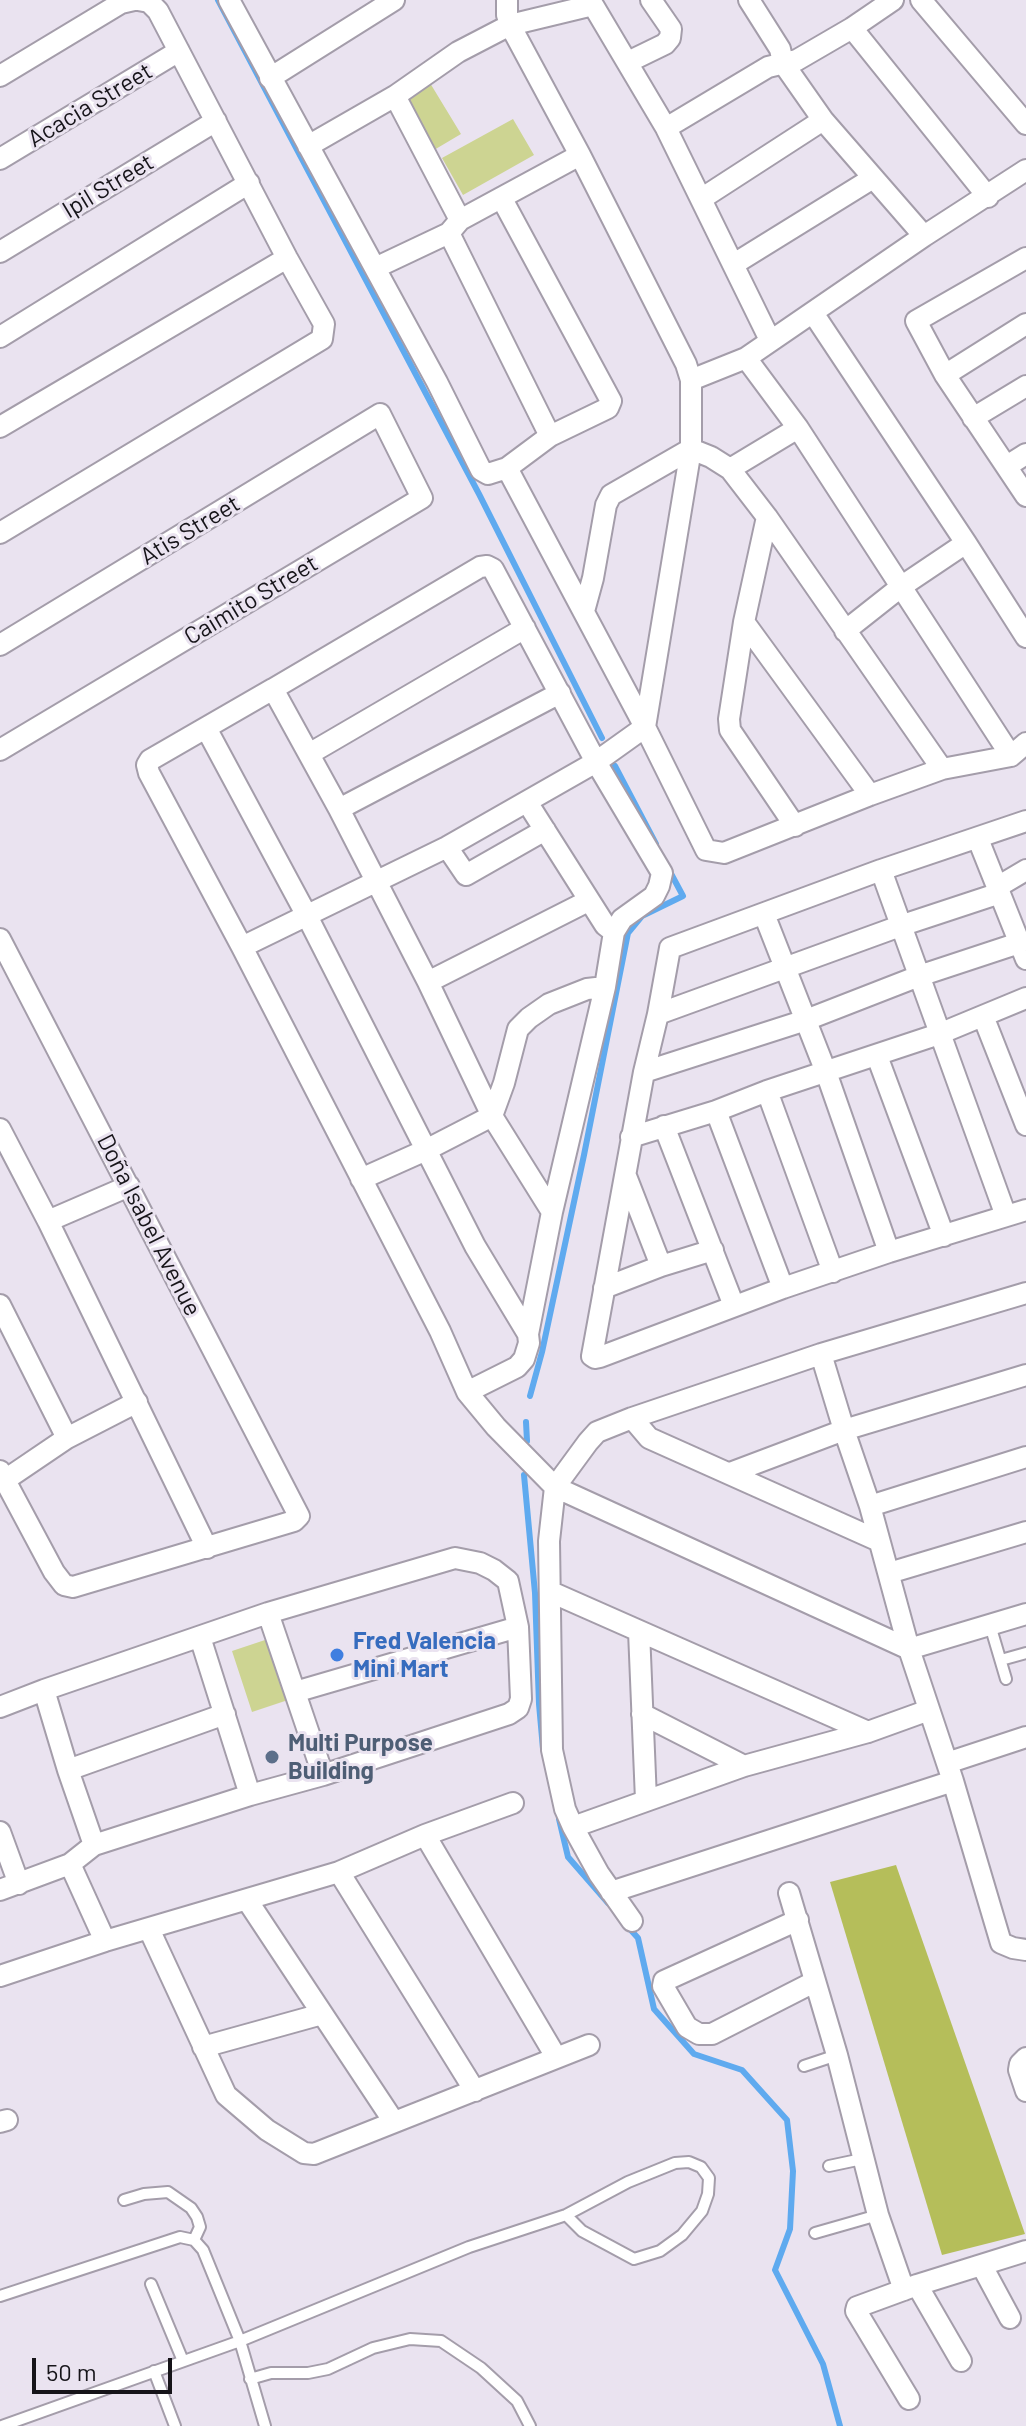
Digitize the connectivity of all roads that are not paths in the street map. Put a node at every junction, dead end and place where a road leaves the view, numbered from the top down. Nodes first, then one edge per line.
1 (136, 0) edge
2 (394, 0) edge
3 (507, 0) edge
4 (651, 0) edge
5 (749, 0) edge
6 (893, 0) edge
7 (921, 0) edge
8 (594, 3) edge
9 (239, 4) edge
10 (510, 25) junction
11 (852, 28) junction
12 (179, 51) junction
13 (628, 62) junction
14 (783, 63) junction
15 (0, 76) edge
16 (270, 78) junction
17 (395, 96) junction
18 (823, 120) junction
19 (216, 121) junction
20 (1026, 124) edge
21 (666, 128) junction
22 (308, 146) junction
23 (580, 155) junction
24 (0, 159) edge
25 (1026, 170) edge
26 (873, 178) junction
27 (249, 183) junction
28 (988, 197) junction
29 (502, 199) junction
30 (701, 199) junction
31 (455, 227) junction
32 (924, 236) junction
33 (0, 252) edge
34 (287, 258) junction
35 (1026, 258) edge
36 (734, 264) junction
37 (375, 268) junction
38 (813, 313) junction
39 (1026, 324) edge
40 (0, 337) edge
41 (770, 340) junction
42 (746, 358) junction
43 (945, 375) junction
44 (691, 380) junction
45 (1026, 386) edge
46 (380, 414) joint
47 (973, 418) junction
48 (0, 427) edge
49 (798, 428) junction
50 (550, 436) junction
51 (691, 449) junction
52 (1026, 454) edge
53 (1007, 466) junction
54 (507, 468) junction
55 (730, 469) junction
56 (1026, 496) edge
57 (767, 517) junction
58 (0, 533) edge
59 (966, 543) junction
60 (902, 586) junction
61 (584, 611) junction
62 (744, 622) junction
63 (525, 628) junction
64 (845, 631) junction
65 (1026, 637) edge
66 (0, 645) edge
67 (273, 689) junction
68 (560, 693) junction
69 (645, 727) junction
70 (206, 728) junction
71 (1019, 749) edge
72 (0, 750) edge
73 (309, 754) junction
74 (596, 762) junction
75 (942, 769) junction
76 (870, 795) junction
77 (527, 802) junction
78 (339, 809) junction
79 (1026, 821) edge
80 (795, 826) junction
81 (545, 830) junction
82 (978, 839) junction
83 (447, 847) junction
84 (881, 870) junction
85 (1026, 870) edge
86 (375, 881) junction
87 (1000, 889) junction
88 (588, 901) junction
89 (306, 914) junction
90 (764, 914) junction
91 (900, 926) junction
92 (614, 932) junction
93 (0, 939) edge
94 (1022, 942) edge
95 (242, 947) junction
96 (785, 968) junction
97 (919, 976) junction
98 (428, 982) junction
99 (605, 987) junction
100 (1026, 998) edge
101 (658, 1014) junction
102 (983, 1016) junction
103 (806, 1020) junction
104 (939, 1034) junction
105 (877, 1056) junction
106 (644, 1072) junction
107 (826, 1072) junction
108 (767, 1091) junction
109 (716, 1111) junction
110 (492, 1116) junction
111 (1026, 1125) edge
112 (664, 1126) junction
113 (0, 1129) edge
114 (631, 1137) junction
115 (426, 1150) junction
116 (626, 1174) junction
117 (361, 1179) junction
118 (129, 1186) junction
119 (552, 1212) junction
120 (1016, 1213) edge
121 (48, 1221) junction
122 (944, 1236) junction
123 (713, 1250) junction
124 (889, 1252) junction
125 (661, 1266) junction
126 (833, 1272) junction
127 (604, 1288) junction
128 (783, 1288) junction
129 (1026, 1293) edge
130 (0, 1305) edge
131 (734, 1306) junction
132 (528, 1334) junction
133 (821, 1354) junction
134 (1026, 1375) edge
135 (467, 1392) junction
136 (137, 1402) junction
137 (632, 1418) junction
138 (844, 1430) junction
139 (67, 1438) junction
140 (1026, 1457) edge
141 (730, 1473) junction
142 (2, 1476) edge
143 (555, 1487) junction
144 (870, 1506) junction
145 (1026, 1532) edge
146 (877, 1540) junction
147 (207, 1548) junction
148 (889, 1573) junction
149 (551, 1592) junction
150 (268, 1613) junction
151 (1026, 1614) edge
152 (990, 1625) junction
153 (518, 1627) junction
154 (639, 1631) junction
155 (200, 1637) junction
156 (909, 1649) junction
157 (1026, 1653) edge
158 (1001, 1660) junction
159 (1006, 1679) dead end
160 (44, 1690) junction
161 (295, 1692) junction
162 (0, 1707) edge
163 (929, 1710) junction
164 (225, 1714) junction
165 (642, 1714) junction
166 (868, 1732) junction
167 (1025, 1741) edge
168 (744, 1766) junction
169 (68, 1770) junction
170 (950, 1772) junction
171 (323, 1775) junction
172 (250, 1795) junction
173 (646, 1800) junction
174 (513, 1803) dead end
175 (573, 1827) junction
176 (0, 1832) edge
177 (425, 1835) junction
178 (94, 1845) junction
179 (70, 1864) junction
180 (339, 1872) junction
181 (9, 1887) edge
182 (611, 1892) junction
183 (789, 1893) dead end
184 (247, 1900) junction
185 (798, 1920) junction
186 (632, 1921) dead end
187 (149, 1929) junction
188 (105, 1941) junction
189 (1026, 1950) edge
190 (0, 1976) edge
191 (814, 1982) junction
192 (322, 2014) junction
193 (589, 2045) dead end
194 (203, 2047) junction
195 (837, 2055) junction
196 (556, 2057) junction
197 (1026, 2058) edge
198 (804, 2066) dead end
199 (475, 2091) junction
200 (1026, 2091) edge
201 (394, 2122) junction
202 (862, 2159) junction
203 (829, 2166) dead end
204 (124, 2200) dead end
205 (566, 2215) junction
206 (878, 2215) junction
207 (815, 2233) dead end
208 (194, 2240) junction
209 (1026, 2251) edge
210 (982, 2266) junction
211 (151, 2284) dead end
212 (910, 2288) junction
213 (0, 2296) edge
214 (1010, 2318) dead end
215 (240, 2341) junction
216 (183, 2361) junction
217 (961, 2361) dead end
218 (154, 2371) junction
219 (250, 2379) junction
220 (909, 2399) dead end
221 (2, 2426) edge
222 (175, 2426) edge
223 (265, 2426) edge
224 (530, 2426) edge

1 - 12 street
1 - 15 street
2 - 16 street
3 - 10 street
4 - 13 street
5 - 14 street
6 - 11 street
7 - 20 street
8 - 10 street
8 - 13 street
9 - 16 street
10 - 17 street
10 - 23 street
11 - 14 street
11 - 28 street
12 - 19 street
12 - 24 street, Acacia Street
13 - 21 street
14 - 18 street
14 - 21 street
16 - 22 street
17 - 22 street
17 - 31 street
18 - 26 street
18 - 30 street
19 - 27 street
19 - 33 street, Ipil Street
21 - 30 street
22 - 37 street
23 - 29 street
23 - 44 street
25 - 28 street
26 - 32 street
26 - 36 street
27 - 34 street
27 - 40 street
28 - 32 street
29 - 31 street
29 - 50 street
30 - 36 street
31 - 37 street
31 - 50 street
32 - 38 street
34 - 48 street
34 - 58 street
35 - 43 street
36 - 41 street
37 - 54 street
38 - 41 street
38 - 59 street
39 - 43 street
41 - 42 street
42 - 44 street
42 - 49 street
43 - 47 street
44 - 51 street
45 - 47 street
46 - 66 street, Atis Street
46 - 72 street, Caimito Street
47 - 53 street
49 - 55 street
49 - 60 street
50 - 54 street
51 - 55 street
51 - 61 street
51 - 69 street
52 - 53 street
53 - 56 street
54 - 61 street
55 - 57 street
57 - 62 street
57 - 64 street
59 - 60 street
59 - 65 street
60 - 64 street
60 - 71 street
61 - 69 street
62 - 76 street
62 - 80 street
63 - 67 street
63 - 68 street
63 - 73 street
64 - 75 street
67 - 70 street
67 - 73 street
68 - 74 street
68 - 78 street
69 - 74 street
69 - 80 street
70 - 89 street
70 - 95 street
71 - 75 street
73 - 78 street
74 - 77 street
74 - 92 street
75 - 76 street
76 - 80 street
77 - 81 street
77 - 83 street
78 - 86 street
79 - 82 street
81 - 83 street
81 - 88 street
82 - 84 street
82 - 87 street
83 - 86 street
84 - 90 street
84 - 91 street
85 - 87 street
86 - 89 street
86 - 98 street
87 - 91 street
87 - 94 street
88 - 92 street
88 - 98 street
89 - 95 street
89 - 115 street
90 - 96 street
90 - 101 street
91 - 96 street
91 - 97 street
92 - 99 street
93 - 118 street, Doña Isabel Avenue
94 - 97 street
95 - 117 street
96 - 101 street
96 - 103 street
97 - 103 street
97 - 104 street
98 - 110 street
99 - 110 street
99 - 119 street
100 - 102 street
101 - 106 street
102 - 104 street
102 - 111 street
103 - 106 street
103 - 107 street
104 - 105 street
104 - 120 street
105 - 107 street
105 - 122 street
106 - 114 street
107 - 108 street
107 - 124 street
108 - 109 street
108 - 126 street
109 - 112 street
109 - 128 street
110 - 115 street
110 - 119 street
112 - 114 street
112 - 123 street
113 - 121 street
114 - 116 street
115 - 117 street
115 - 132 street
116 - 125 street
116 - 127 street
117 - 135 street
118 - 121 street
118 - 147 street, Doña Isabel Avenue
119 - 132 street
120 - 122 street
121 - 136 street
122 - 124 street
123 - 125 street
123 - 131 street
124 - 126 street
125 - 127 street
126 - 128 street
127 - 131 street
128 - 131 street
129 - 133 street
130 - 139 street
132 - 135 street
133 - 137 street
133 - 138 street
134 - 138 street
135 - 143 street
136 - 139 street
136 - 147 street
137 - 141 street
137 - 143 street
138 - 141 street
138 - 144 street
139 - 142 street
140 - 144 street
141 - 146 street
142 - 147 street
143 - 149 street
143 - 156 street
144 - 146 street
145 - 148 street
146 - 148 street
148 - 156 street
149 - 154 street
149 - 175 street
150 - 153 street
150 - 155 street
150 - 161 street
151 - 152 street
152 - 156 street
152 - 158 lane
153 - 161 street
153 - 171 street
154 - 165 street
154 - 166 street
155 - 160 street
155 - 164 street
156 - 163 street
157 - 158 lane
158 - 159 lane
160 - 162 street
160 - 169 street
161 - 171 street
163 - 166 street
163 - 170 street
164 - 169 street
164 - 172 street
165 - 168 street
165 - 173 street
166 - 168 street
167 - 170 street
168 - 173 street
169 - 178 street
170 - 182 street
170 - 189 street
171 - 172 street
172 - 178 street
173 - 175 street
174 - 177 street
175 - 182 street
176 - 181 street
177 - 180 street
177 - 196 street
178 - 179 street
179 - 181 street
179 - 188 street
180 - 184 street
180 - 199 street
182 - 186 street
183 - 185 street
184 - 187 street
184 - 192 street
185 - 191 street
185 - 191 street
187 - 188 street
187 - 194 street
188 - 190 street
191 - 195 street
192 - 194 street
192 - 201 street
193 - 196 street
194 - 201 street
195 - 198 lane
195 - 202 street
196 - 199 street
197 - 200 street
199 - 201 street
202 - 203 lane
202 - 206 street
204 - 208 lane
205 - 205 lane
205 - 215 lane
206 - 207 lane
206 - 212 street
208 - 213 lane
208 - 215 lane
209 - 210 street
210 - 212 street
210 - 214 street
211 - 216 lane
212 - 217 street
212 - 220 street
215 - 216 lane
215 - 219 lane
216 - 218 lane
218 - 221 lane
218 - 222 lane
219 - 223 lane
219 - 224 lane

